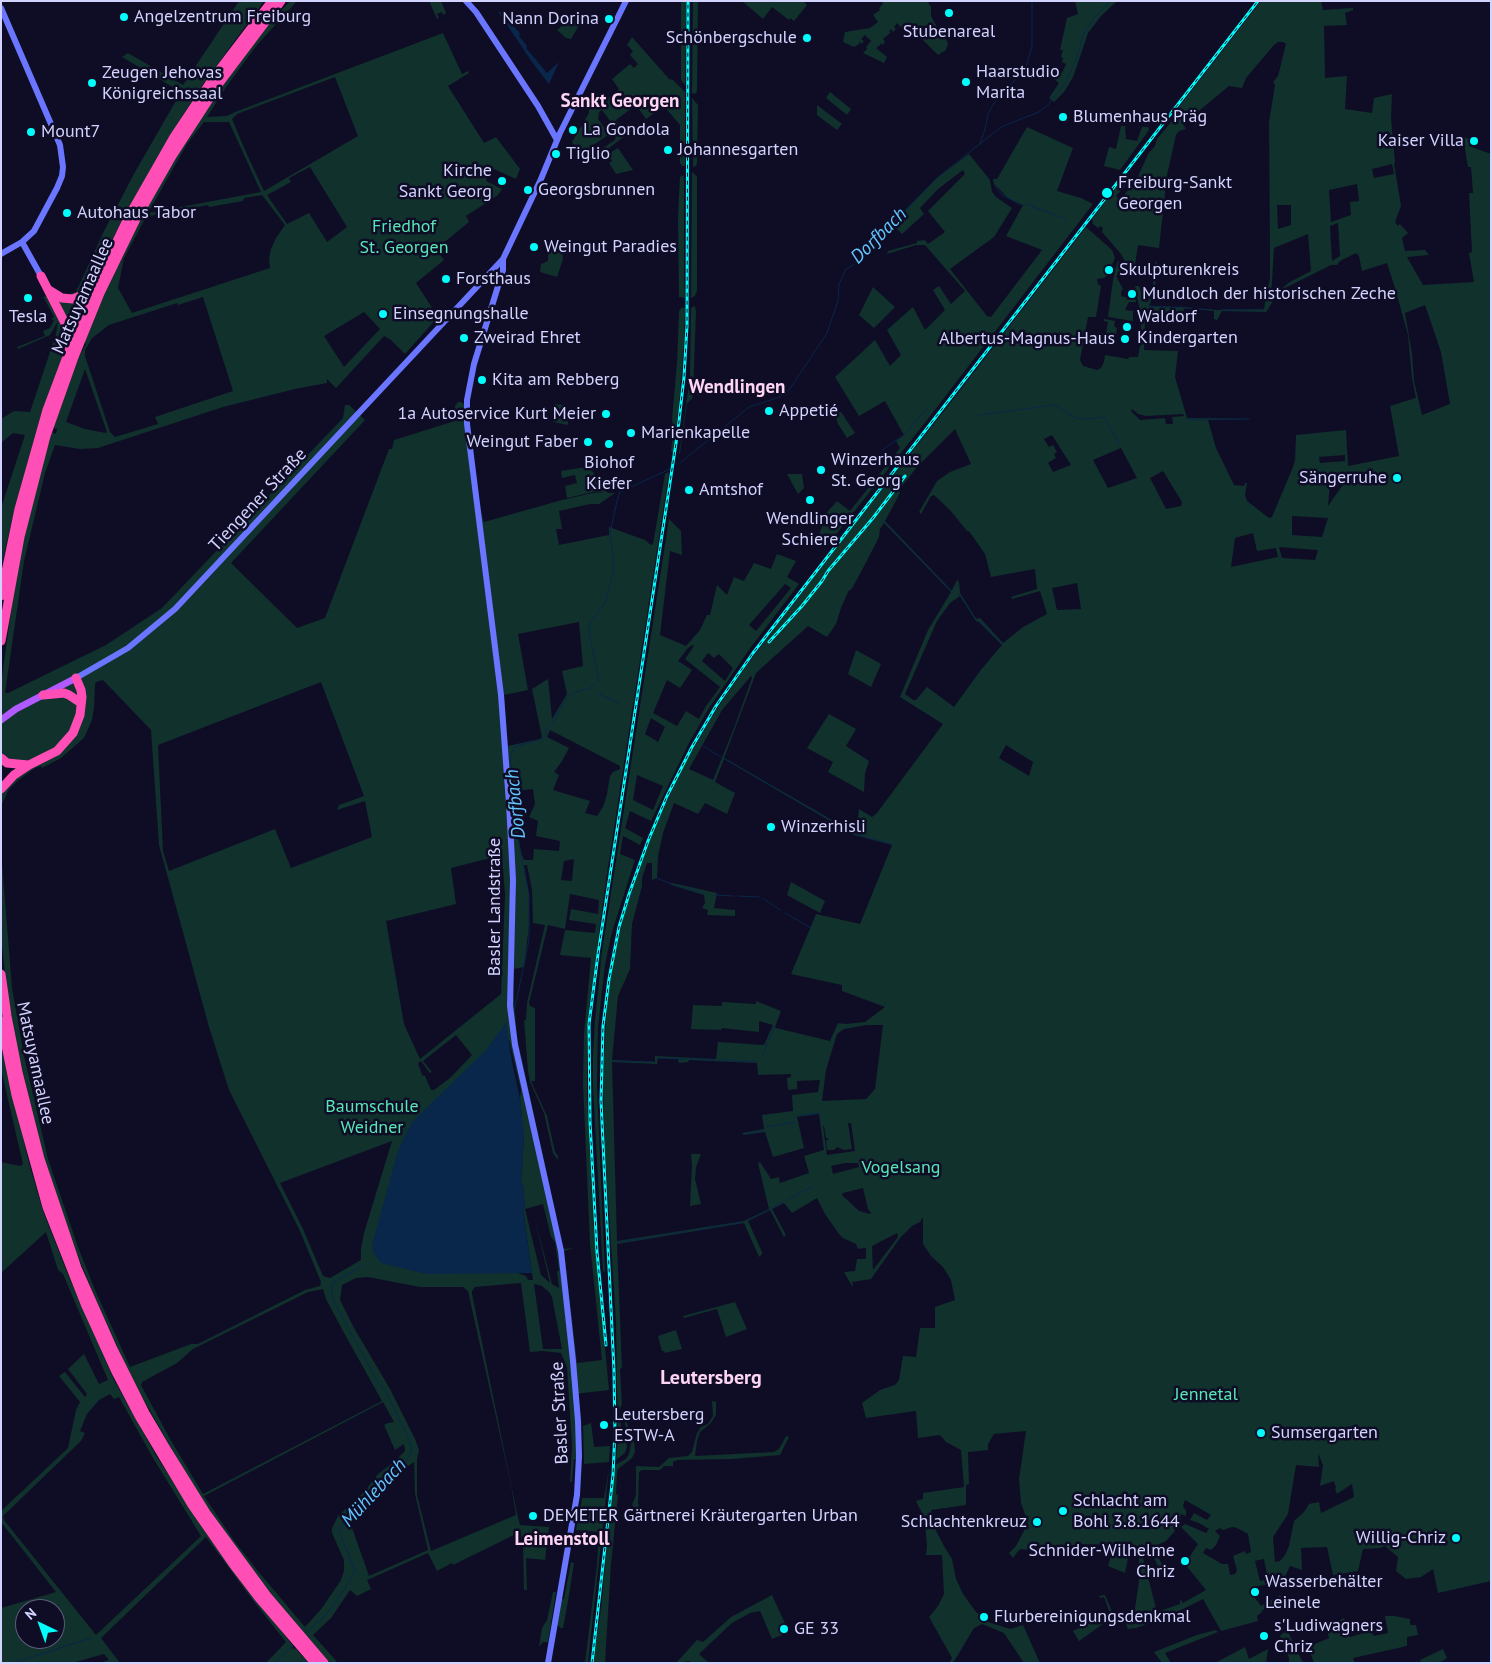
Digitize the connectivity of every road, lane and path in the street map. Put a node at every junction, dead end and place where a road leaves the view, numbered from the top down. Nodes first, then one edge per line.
1 (268, 1) edge
2 (281, 1) edge
3 (285, 1) edge
4 (466, 1) edge
5 (472, 1) edge
6 (626, 1) edge
7 (273, 5) edge
8 (1, 8) edge
9 (264, 10) junction
10 (476, 12) junction
11 (557, 140) junction
12 (22, 242) junction
13 (1, 254) edge
14 (503, 259) junction
15 (40, 276) joint
16 (98, 281) junction
17 (48, 290) junction
18 (70, 350) junction
19 (1, 596) edge
20 (1, 641) edge
21 (74, 679) junction
22 (43, 695) junction
23 (79, 705) junction
24 (1, 720) edge
25 (1, 758) edge
26 (28, 765) junction
27 (1, 789) edge
28 (1, 974) edge
29 (1, 1021) edge
30 (36, 1160) junction
31 (542, 1162) joint
32 (299, 1640) junction
33 (315, 1663) edge
34 (324, 1663) edge
35 (548, 1663) edge

1 - 9 highway
2 - 7 highway, Matsuyamaallee
3 - 7 highway
4 - 10 street
5 - 10 street
6 - 11 street, Basler Landstraße
7 - 9 highway, Matsuyamaallee
7 - 20 highway, Matsuyamaallee
8 - 12 street
9 - 16 highway, Matsuyamaallee
10 - 11 street
11 - 14 street, Basler Landstraße
12 - 13 street
12 - 15 street
14 - 21 street, Tiengener Straße
14 - 31 street, Basler Landstraße
15 - 17 highway
16 - 17 highway
16 - 18 highway, Matsuyamaallee
17 - 18 highway
18 - 19 highway, Matsuyamaallee
21 - 22 main road, Tiengener Straße
21 - 23 highway
22 - 23 highway
22 - 24 main road, Tiengener Straße
23 - 26 highway
25 - 26 highway
26 - 27 highway
28 - 30 highway, Matsuyamaallee
29 - 30 highway, Matsuyamaallee
30 - 32 highway
31 - 35 street, Basler Straße
32 - 33 highway
32 - 34 highway

